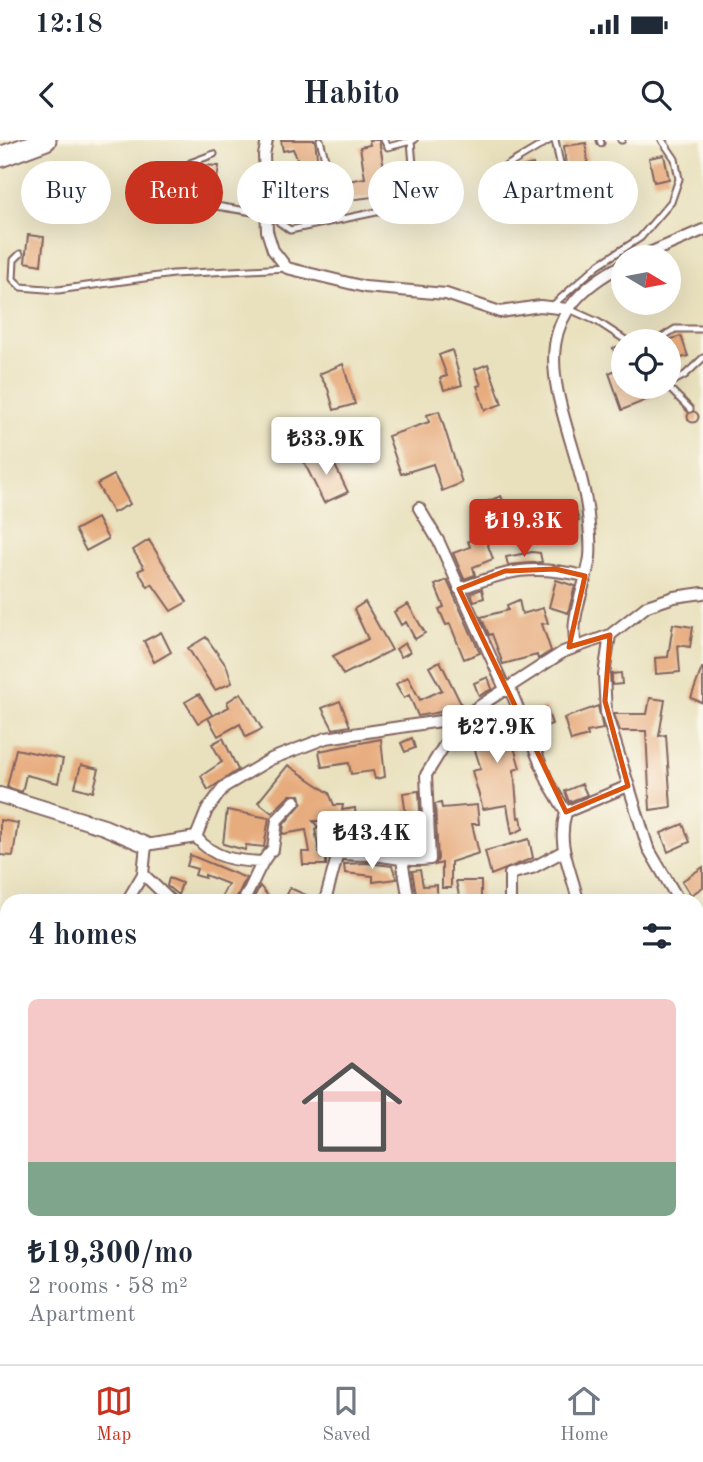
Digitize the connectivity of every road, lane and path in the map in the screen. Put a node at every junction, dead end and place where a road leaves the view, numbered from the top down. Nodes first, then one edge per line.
1 (46, 140) edge
2 (267, 140) edge
3 (320, 140) edge
4 (384, 140) edge
5 (553, 140) edge
6 (662, 140) edge
7 (412, 141) edge
8 (214, 154) dead end
9 (0, 157) edge
10 (264, 161) edge
11 (326, 161) edge
12 (514, 161) edge
13 (559, 161) edge
14 (237, 209) edge
15 (354, 217) edge
16 (267, 224) edge
17 (282, 224) edge
18 (319, 224) edge
19 (703, 230) edge
20 (668, 245) edge
21 (20, 254) dead end
22 (287, 268) junction
23 (611, 272) edge
24 (551, 306) junction
25 (568, 309) junction
26 (681, 329) edge
27 (703, 329) edge
28 (611, 331) edge
29 (703, 358) edge
30 (681, 377) edge
31 (681, 399) edge
32 (690, 409) dead end
33 (419, 508) dead end
34 (585, 576) junction
35 (459, 589) junction
36 (703, 593) edge
37 (610, 635) junction
38 (576, 646) junction
39 (508, 690) junction
40 (461, 718) junction
41 (628, 786) junction
42 (0, 796) edge
43 (295, 801) dead end
44 (566, 812) junction
45 (336, 827) dead end
46 (196, 837) junction
47 (146, 845) junction
48 (562, 852) junction
49 (338, 853) junction
50 (402, 860) junction
51 (263, 862) junction
52 (143, 874) junction
53 (131, 894) edge
54 (164, 894) edge
55 (248, 894) edge
56 (328, 894) edge
57 (408, 894) edge
58 (510, 894) edge
59 (576, 894) edge
60 (675, 894) edge

1 - 9 highway
2 - 10 street
3 - 11 lane
4 - 7 lane
5 - 12 lane
5 - 13 lane
6 - 24 lane
7 - 15 lane
8 - 14 lane
16 - 22 street
17 - 18 lane
19 - 20 street
21 - 22 lane
22 - 24 street
23 - 25 street
24 - 25 street
25 - 28 lane
25 - 34 street
26 - 27 lane
29 - 30 lane
31 - 32 lane
33 - 35 street
34 - 35 street
34 - 38 street
35 - 39 street
36 - 37 street
37 - 38 street
37 - 41 street
38 - 39 street
39 - 40 street
39 - 44 street
40 - 46 street
40 - 50 street
41 - 44 street
41 - 60 street
42 - 47 street
43 - 51 street
44 - 48 street
45 - 49 street
46 - 47 street
46 - 51 street
47 - 52 street
48 - 58 street
48 - 59 street
49 - 50 street
49 - 56 street
50 - 57 street
51 - 55 street
52 - 53 street
52 - 54 street

